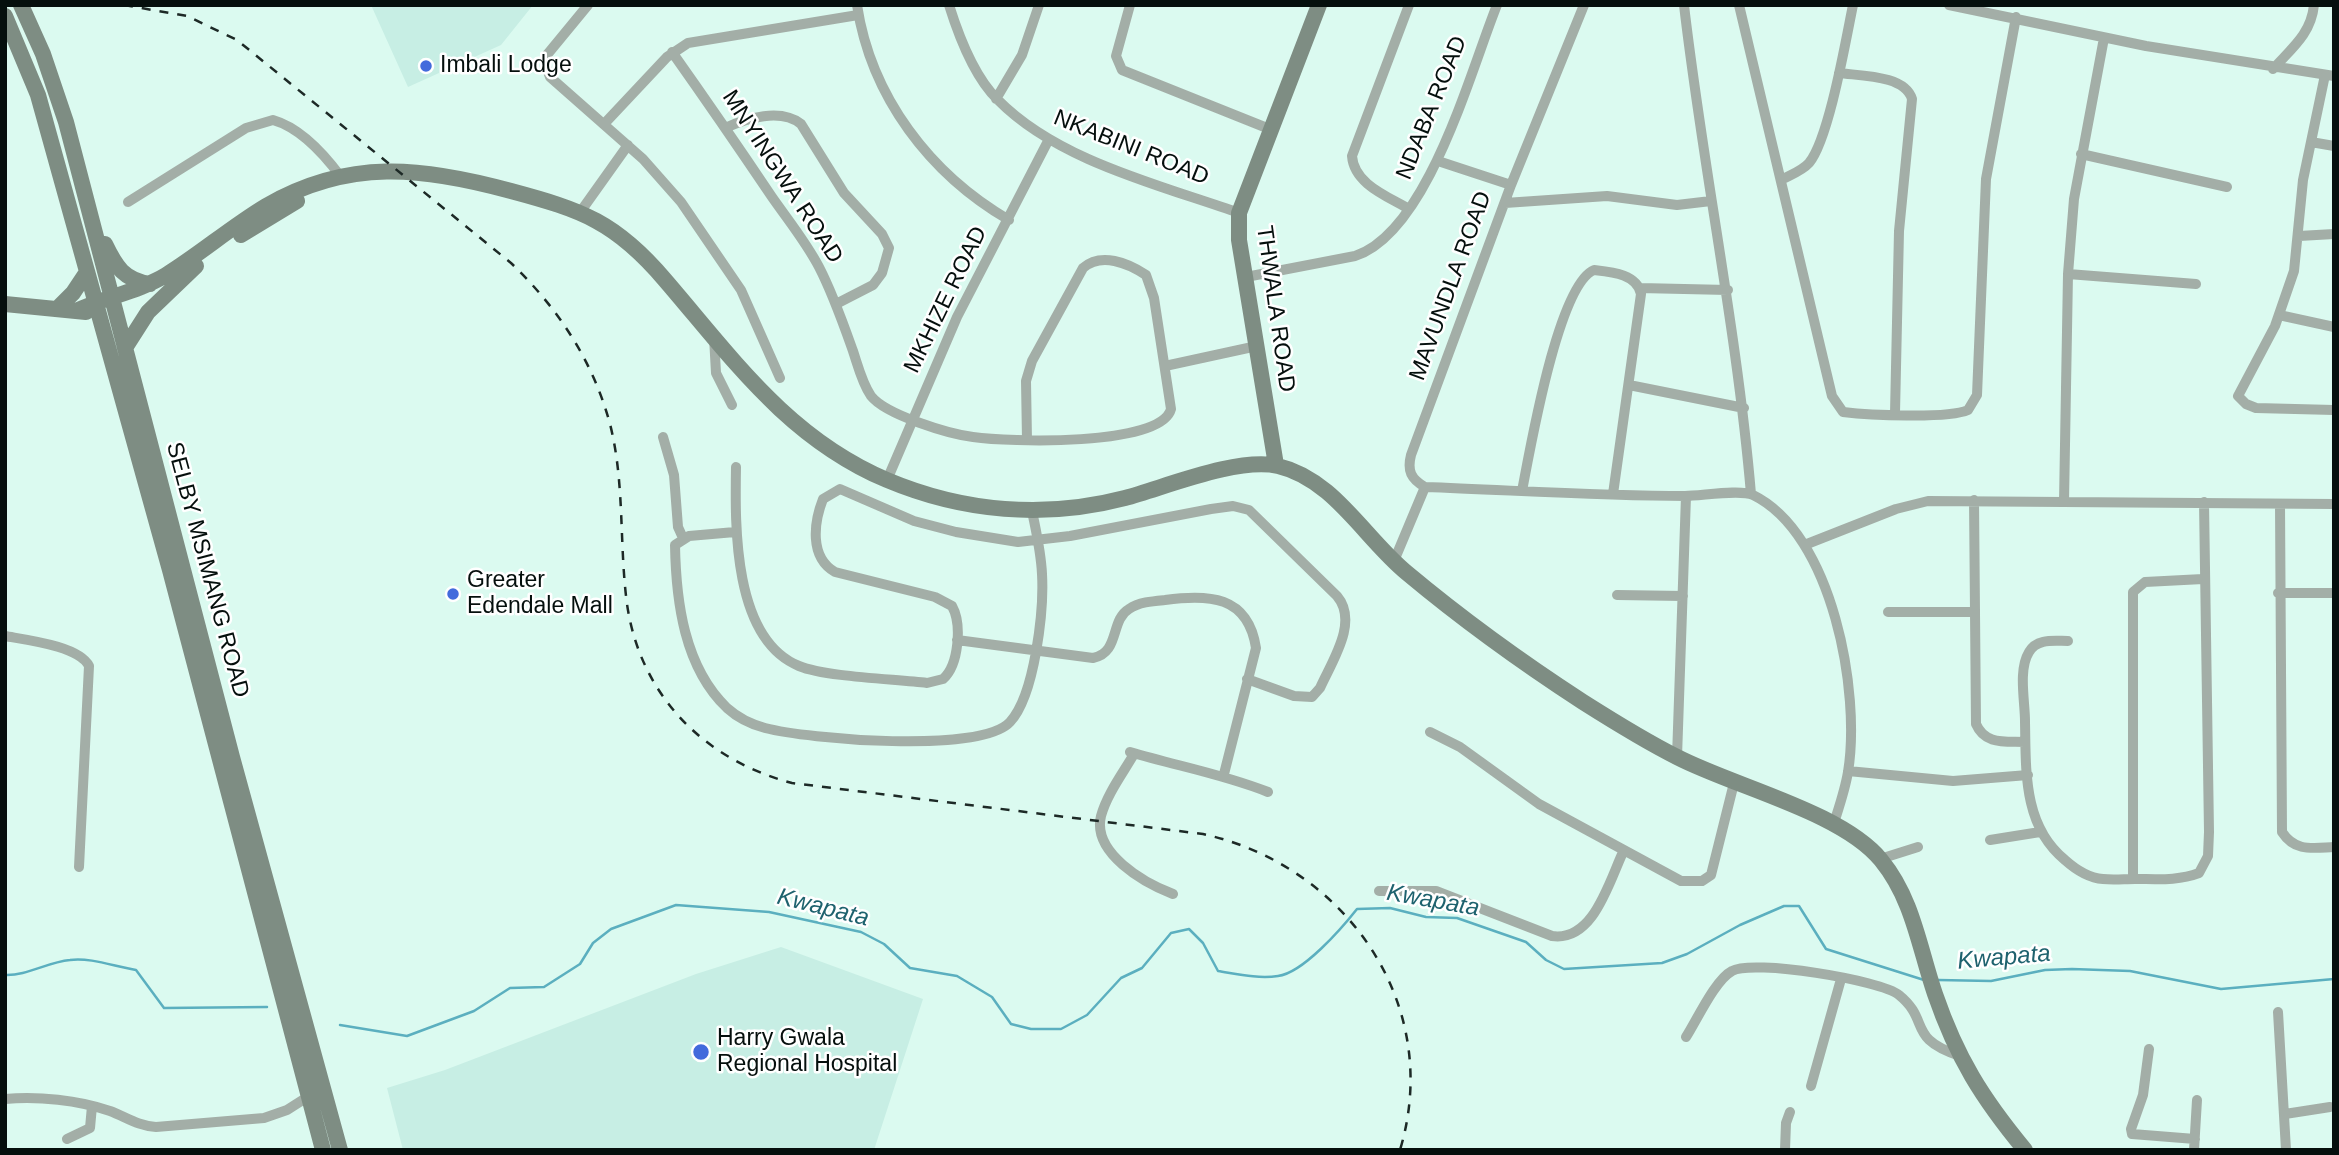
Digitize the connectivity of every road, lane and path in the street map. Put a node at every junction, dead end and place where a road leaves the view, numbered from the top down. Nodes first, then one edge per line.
1 (588, 5) edge
2 (949, 5) edge
3 (1039, 5) edge
4 (1130, 5) edge
5 (1320, 5) edge
6 (1409, 5) edge
7 (1497, 5) edge
8 (1584, 5) edge
9 (1684, 5) edge
10 (1738, 5) edge
11 (1853, 5) edge
12 (1949, 5) edge
13 (2314, 5) edge
14 (22, 8) edge
15 (858, 10) edge
16 (5, 16) edge
17 (2015, 17) junction
18 (2104, 38) junction
19 (672, 52) junction
20 (2273, 69) junction
21 (1839, 73) junction
22 (2329, 75) edge
23 (996, 99) junction
24 (605, 123) junction
25 (725, 128) junction
26 (1272, 130) junction
27 (1048, 141) junction
28 (2311, 142) junction
29 (628, 145) junction
30 (2334, 146) edge
31 (2081, 154) junction
32 (1438, 161) junction
33 (336, 179) junction
34 (1781, 180) junction
35 (1511, 185) junction
36 (2227, 187) dead end
37 (1711, 201) junction
38 (128, 202) dead end
39 (1505, 203) junction
40 (1409, 209) junction
41 (581, 211) junction
42 (90, 213) junction
43 (1239, 213) junction
44 (1009, 220) junction
45 (2334, 234) edge
46 (2299, 236) junction
47 (196, 266) junction
48 (87, 272) junction
49 (2068, 274) junction
50 (1246, 276) junction
51 (150, 284) junction
52 (2196, 284) dead end
53 (1640, 288) junction
54 (1728, 290) junction
55 (5, 304) edge
56 (836, 304) junction
57 (105, 305) junction
58 (57, 309) junction
59 (2279, 316) junction
60 (2334, 327) edge
61 (713, 337) junction
62 (1257, 346) junction
63 (125, 348) junction
64 (1165, 366) junction
65 (780, 378) dead end
66 (1629, 385) junction
67 (732, 405) dead end
68 (1744, 408) junction
69 (2334, 410) edge
70 (1895, 413) junction
71 (913, 418) junction
72 (663, 437) dead end
73 (1027, 440) junction
74 (1276, 466) junction
75 (736, 467) dead end
76 (887, 480) junction
77 (1425, 487) junction
78 (1522, 491) junction
79 (1613, 494) junction
80 (1752, 494) junction
81 (1686, 496) junction
82 (1975, 500) junction
83 (2064, 502) junction
84 (2204, 502) junction
85 (2280, 504) junction
86 (2334, 504) edge
87 (1032, 510) junction
88 (735, 532) junction
89 (683, 538) junction
90 (1038, 541) junction
91 (1807, 544) junction
92 (1394, 561) junction
93 (2203, 579) junction
94 (2278, 593) junction
95 (2334, 593) edge
96 (1617, 595) dead end
97 (1682, 596) junction
98 (1888, 612) dead end
99 (1975, 612) junction
100 (5, 636) edge
101 (957, 640) junction
102 (2068, 641) dead end
103 (1035, 650) junction
104 (1247, 679) junction
105 (1430, 732) dead end
106 (2025, 742) junction
107 (1677, 757) junction
108 (1848, 771) junction
109 (1224, 774) junction
110 (2028, 775) junction
111 (1734, 783) junction
112 (1268, 792) dead end
113 (1834, 823) junction
114 (2040, 832) junction
115 (1990, 840) dead end
116 (1918, 847) dead end
117 (2334, 847) edge
118 (1624, 850) junction
119 (1880, 859) junction
120 (79, 867) dead end
121 (2133, 879) junction
122 (1379, 891) dead end
123 (1173, 894) dead end
124 (1841, 979) junction
125 (2278, 1012) dead end
126 (1686, 1037) dead end
127 (2149, 1049) dead end
128 (1959, 1056) junction
129 (1811, 1086) dead end
130 (309, 1096) junction
131 (5, 1099) edge
132 (2197, 1100) dead end
133 (92, 1106) junction
134 (2330, 1107) dead end
135 (1790, 1112) dead end
136 (2284, 1114) junction
137 (67, 1139) dead end
138 (2194, 1144) edge
139 (323, 1150) edge
140 (340, 1150) edge
141 (1785, 1150) edge
142 (2025, 1150) edge
143 (2286, 1150) edge

1 - 24 street
2 - 23 street, NKABINI ROAD
3 - 23 street
4 - 26 street
5 - 26 street, THWALA ROAD
6 - 40 street
7 - 32 street, NDABA ROAD
8 - 35 street, MAVUNDLA ROAD
9 - 37 street
10 - 34 street
11 - 21 street
12 - 17 street
13 - 20 street
14 - 42 street, SELBY MSIMANG ROAD
15 - 19 street
15 - 44 street
16 - 48 street, SELBY MSIMANG ROAD
17 - 18 street
17 - 70 street
18 - 20 street
18 - 31 street
19 - 24 street
19 - 25 street, MNYINGWA ROAD
20 - 22 street
21 - 34 street
21 - 70 street
22 - 28 street
23 - 27 street, NKABINI ROAD
24 - 29 street
25 - 56 street, MNYINGWA ROAD
25 - 56 street
26 - 43 street, THWALA ROAD
27 - 43 street, NKABINI ROAD
27 - 44 street, MKHIZE ROAD
28 - 30 street
28 - 46 street
29 - 41 street
29 - 65 street
31 - 36 street
31 - 49 street
32 - 35 street
32 - 40 street, NDABA ROAD
33 - 38 street
33 - 41 street
33 - 47 street
33 - 51 street
34 - 70 street
35 - 39 street, MAVUNDLA ROAD
37 - 39 street
37 - 54 street
39 - 77 street, MAVUNDLA ROAD
40 - 50 street, NDABA ROAD
41 - 61 street
42 - 51 street
42 - 57 street, SELBY MSIMANG ROAD
43 - 50 street, THWALA ROAD
44 - 71 street, MKHIZE ROAD
45 - 46 street
46 - 59 street
47 - 57 street
47 - 63 street
48 - 57 street, SELBY MSIMANG ROAD
48 - 58 street
49 - 52 street
49 - 83 street
50 - 62 street, THWALA ROAD
51 - 57 street
53 - 54 street
53 - 66 street
53 - 78 street
54 - 68 street
55 - 58 street
56 - 71 street, MNYINGWA ROAD
57 - 58 street
57 - 63 street, SELBY MSIMANG ROAD
57 - 130 street, SELBY MSIMANG ROAD
59 - 60 street
59 - 69 street
61 - 67 street
61 - 76 street
62 - 64 street
62 - 74 street, THWALA ROAD
63 - 140 street, SELBY MSIMANG ROAD
64 - 73 street, MNYINGWA ROAD
64 - 73 street
66 - 68 street
66 - 79 street
68 - 80 street
71 - 73 street, MNYINGWA ROAD
71 - 76 street, MKHIZE ROAD
72 - 89 street
74 - 87 street
74 - 92 street
75 - 88 street
76 - 87 street
77 - 78 street
77 - 92 street
78 - 79 street
79 - 81 street
80 - 81 street
80 - 91 street
81 - 97 street
82 - 83 street
82 - 91 street
82 - 99 street
83 - 84 street
84 - 85 street
84 - 93 street
85 - 86 street
85 - 94 street
87 - 90 street
88 - 89 street
88 - 101 street
89 - 103 street
90 - 101 street
90 - 103 street
90 - 104 street
91 - 108 street
92 - 107 street
93 - 121 street
93 - 121 street
94 - 95 street
94 - 117 street
96 - 97 street
97 - 107 street
98 - 99 street
99 - 106 street
100 - 120 street
101 - 103 street
102 - 106 street
103 - 104 street
104 - 109 street
105 - 118 street
106 - 110 street
107 - 111 street
108 - 110 street
108 - 113 street
109 - 112 street
109 - 123 street
110 - 114 street
111 - 113 street
111 - 118 street
113 - 119 street
114 - 115 street
114 - 121 street
116 - 119 street
118 - 122 street
119 - 128 street
124 - 126 street
124 - 128 street
124 - 129 street
125 - 136 street
127 - 138 street
128 - 142 street
130 - 133 street
130 - 139 street, SELBY MSIMANG ROAD
131 - 133 street
132 - 138 street
133 - 137 street
134 - 136 street
135 - 141 street
136 - 143 street

